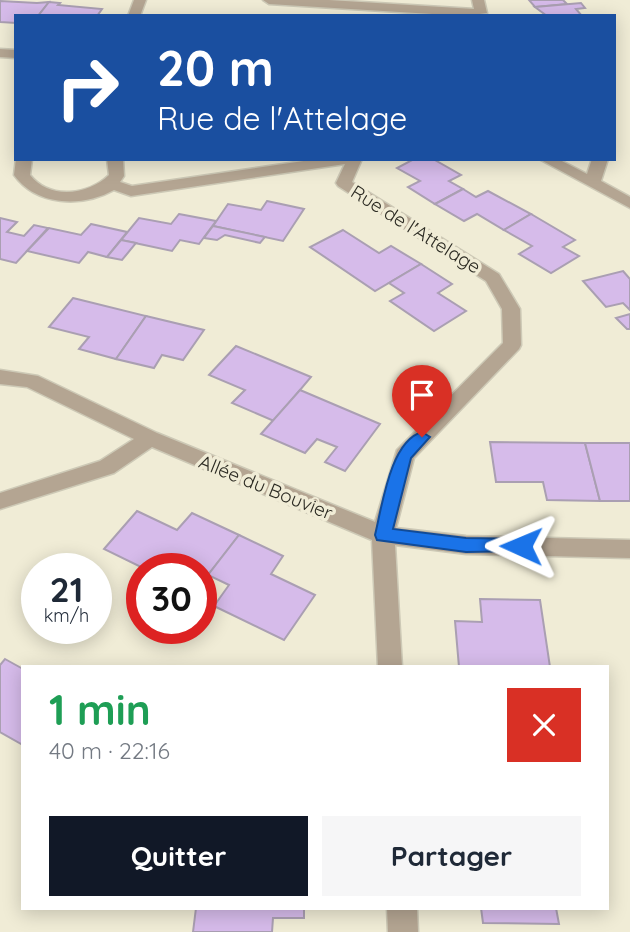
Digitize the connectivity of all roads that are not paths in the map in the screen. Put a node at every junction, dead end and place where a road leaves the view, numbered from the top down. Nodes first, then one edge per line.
1 (269, 0) edge
2 (478, 0) edge
3 (421, 6) edge
4 (23, 161) edge
5 (115, 161) edge
6 (338, 161) edge
7 (351, 161) edge
8 (550, 161) edge
9 (599, 161) edge
10 (109, 183) junction
11 (592, 184) junction
12 (630, 203) edge
13 (0, 377) edge
14 (150, 438) junction
15 (0, 501) edge
16 (383, 535) junction
17 (630, 549) edge
18 (390, 665) edge
19 (402, 910) edge
20 (403, 932) edge

1 - 3 street
2 - 3 street
4 - 10 street
5 - 10 street
6 - 10 street
7 - 16 street, Rue de l'Attelage
8 - 11 street
9 - 11 street
11 - 12 street
13 - 14 street, Allée du Bouvier
14 - 15 street
14 - 16 street, Allée du Bouvier
16 - 17 street, Allée du Bouvier
16 - 18 street, Rue de l'Attelage
19 - 20 street

